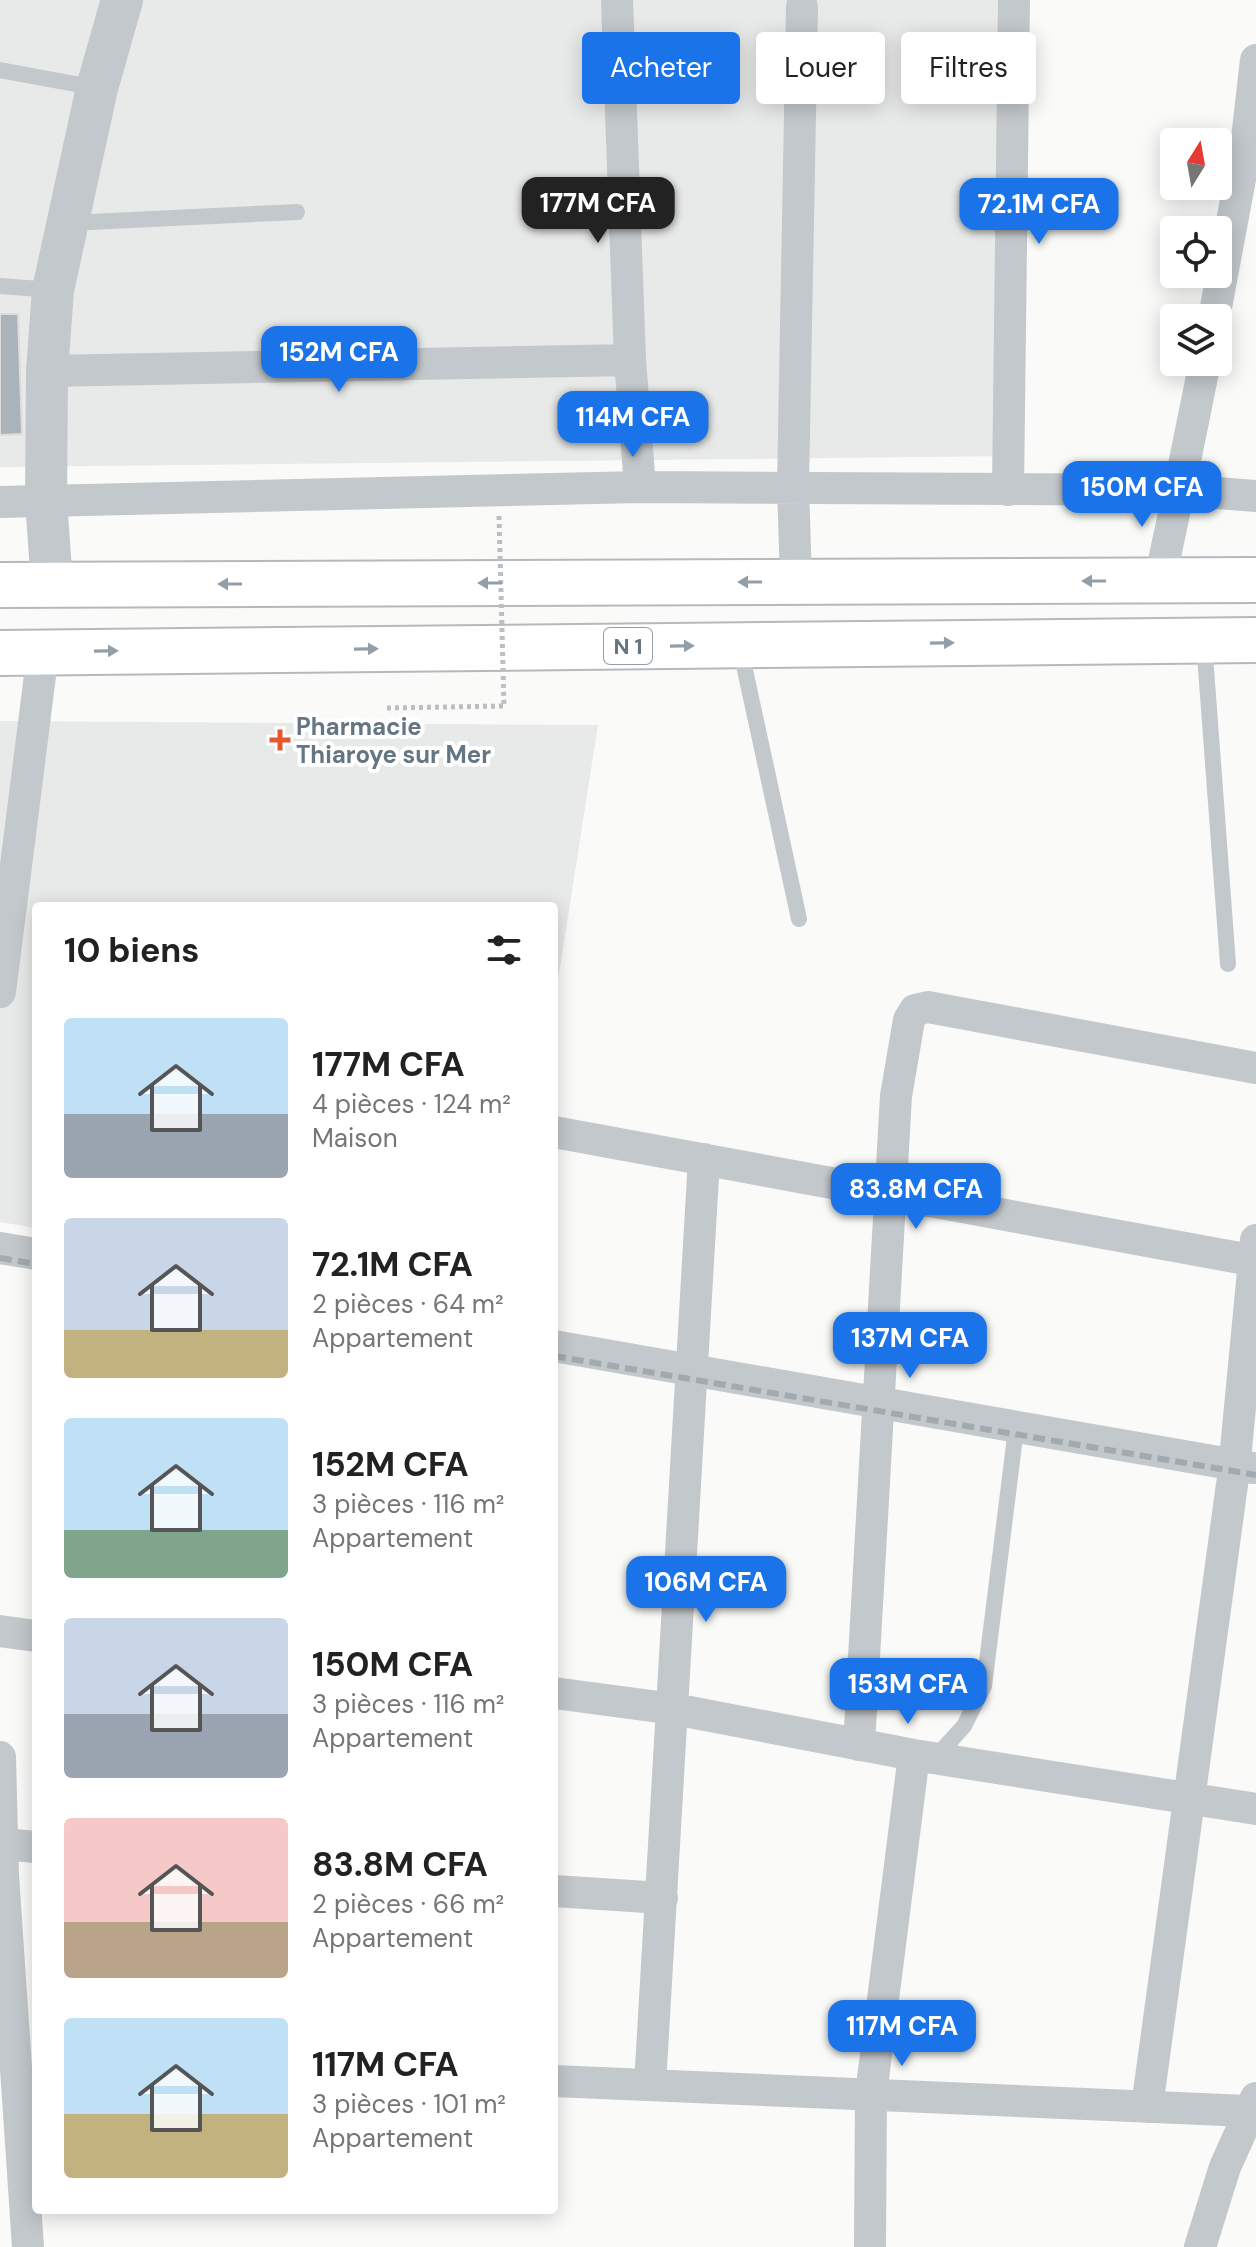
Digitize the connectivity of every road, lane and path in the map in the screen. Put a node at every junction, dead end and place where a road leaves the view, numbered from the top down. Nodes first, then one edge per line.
1 (122, 0) edge
2 (617, 0) edge
3 (1014, 0) edge
4 (802, 7) dead end
5 (1256, 60) edge
6 (0, 70) edge
7 (97, 88) junction
8 (1251, 148) edge
9 (297, 212) dead end
10 (67, 223) junction
11 (0, 286) edge
12 (53, 290) junction
13 (1217, 304) edge
14 (630, 360) junction
15 (47, 371) junction
16 (1202, 376) edge
17 (793, 486) junction
18 (640, 487) junction
19 (1008, 490) junction
20 (1179, 490) junction
21 (1256, 496) edge
22 (46, 501) junction
23 (0, 502) edge
24 (499, 516) dead end
25 (1160, 580) junction
26 (1256, 580) edge
27 (796, 582) junction
28 (52, 584) junction
29 (0, 585) edge
30 (1256, 640) edge
31 (1204, 641) junction
32 (740, 645) junction
33 (43, 652) junction
34 (0, 653) edge
35 (387, 708) dead end
36 (799, 919) dead end
37 (1228, 964) dead end
38 (0, 992) edge
39 (1256, 1068) edge
40 (558, 1133) edge
41 (704, 1159) junction
42 (890, 1194) junction
43 (0, 1248) edge
44 (32, 1253) edge
45 (1254, 1254) edge
46 (558, 1347) edge
47 (692, 1371) junction
48 (877, 1403) junction
49 (1016, 1429) junction
50 (1245, 1466) edge
51 (0, 1631) edge
52 (32, 1635) edge
53 (558, 1694) edge
54 (674, 1709) junction
55 (859, 1745) junction
56 (0, 1757) edge
57 (924, 1757) junction
58 (1189, 1798) junction
59 (1256, 1809) edge
60 (32, 1849) edge
61 (2, 1864) edge
62 (558, 1891) edge
63 (662, 1898) junction
64 (558, 2081) edge
65 (650, 2085) junction
66 (871, 2094) junction
67 (1252, 2104) edge
68 (1147, 2107) junction
69 (28, 2247) edge
70 (870, 2247) edge
71 (1200, 2247) edge

1 - 7 street
2 - 14 street
3 - 19 street
4 - 17 street
5 - 8 street
6 - 7 lane
7 - 10 street
8 - 13 street
9 - 10 lane
10 - 12 street
11 - 12 lane
12 - 15 street
14 - 15 street
14 - 18 street
15 - 22 street
16 - 20 street
17 - 18 street
17 - 19 street
17 - 27 street
18 - 22 street
19 - 20 street
20 - 21 street
20 - 25 street
22 - 23 street
22 - 28 street
24 - 35 path, bridge
25 - 26 highway
25 -> 27 highway
27 -> 28 highway
28 - 29 highway
30 - 31 highway, N 1
32 -> 31 highway, N 1
31 - 37 lane
33 -> 32 highway, N 1
32 - 36 lane
33 - 34 highway, N 1
33 - 38 street
39 - 42 street
40 - 41 street
41 - 42 street
41 - 47 street
42 - 45 street
42 - 48 street
43 - 44 street
45 - 50 street
46 - 47 street
47 - 48 street
47 - 54 street
48 - 49 street
48 - 55 street
49 - 50 street
49 - 57 lane
50 - 58 street
51 - 52 street
53 - 54 street
54 - 55 street
54 - 63 street
55 - 57 street
56 - 61 street
57 - 58 street
57 - 66 street
58 - 59 street
58 - 68 street
60 - 61 street
61 - 69 street
62 - 63 street
63 - 65 street
64 - 65 street
65 - 66 street
66 - 68 street
66 - 70 street
67 - 68 street
67 - 71 street

